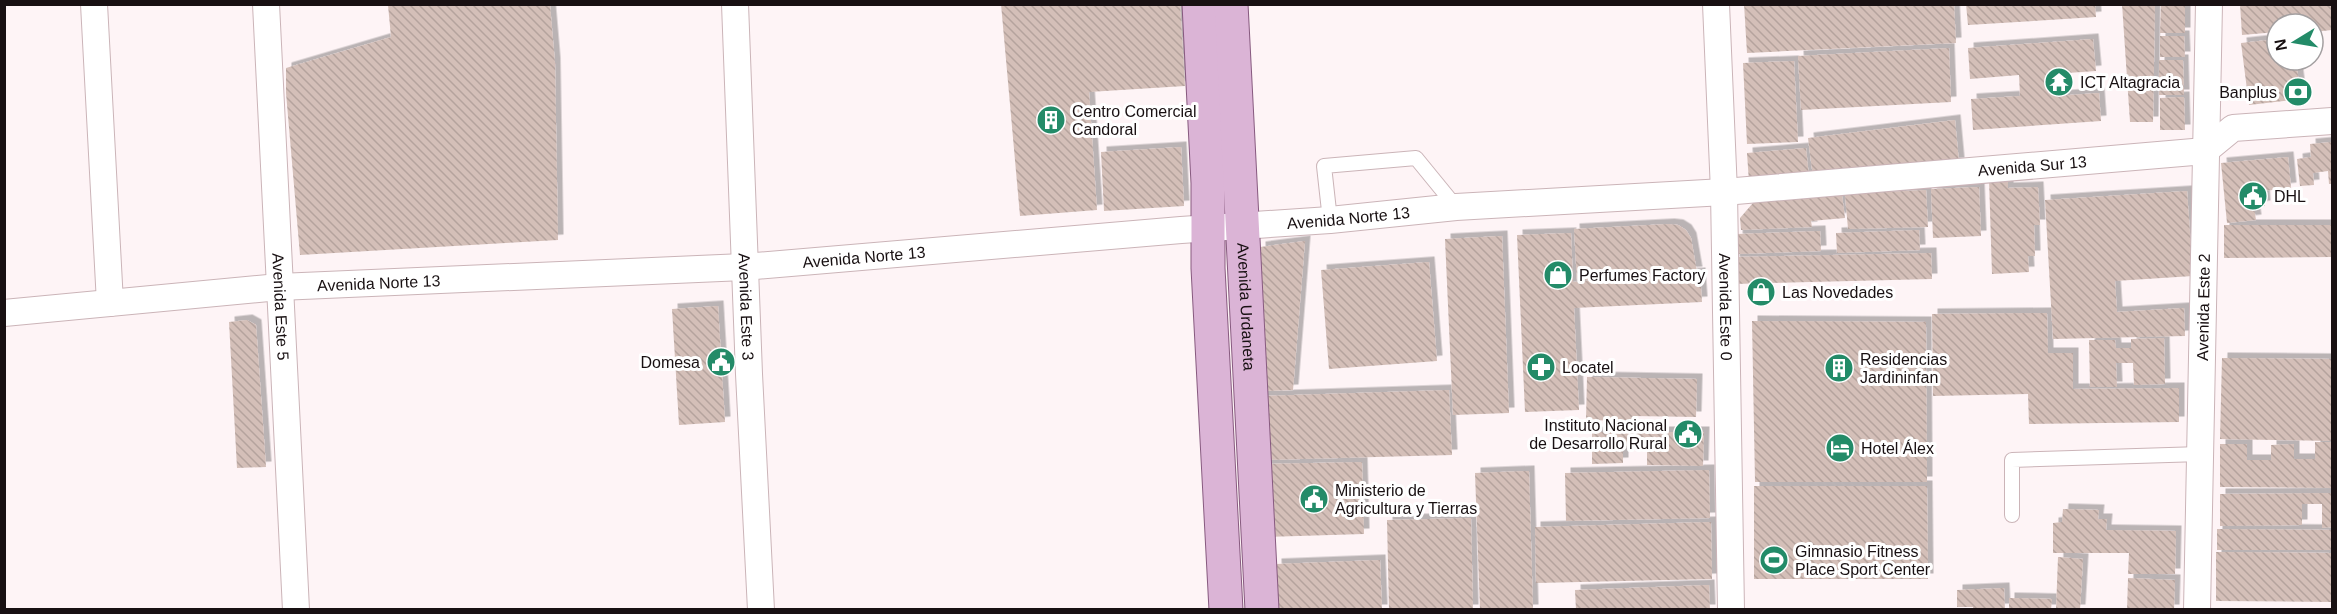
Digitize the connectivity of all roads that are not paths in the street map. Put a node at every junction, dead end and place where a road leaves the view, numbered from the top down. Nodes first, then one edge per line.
1 (94, 4) edge
2 (266, 4) edge
3 (735, 4) edge
4 (1199, 4) edge
5 (1231, 4) edge
6 (1716, 4) edge
7 (2209, 4) edge
8 (2332, 121) edge
9 (2205, 152) junction
10 (1724, 192) junction
11 (1456, 207) junction
12 (1330, 220) junction
13 (1243, 225) junction
14 (1207, 228) junction
15 (744, 267) junction
16 (279, 287) junction
17 (110, 303) junction
18 (4, 313) edge
19 (2201, 454) junction
20 (2012, 515) dead end
21 (296, 609) edge
22 (761, 609) edge
23 (1226, 609) edge
24 (1262, 609) edge
25 (1731, 609) edge
26 (2197, 609) edge

1 - 17 street
2 - 16 street, Avenida Este 5
3 - 15 street, Avenida Este 3
4 - 14 main road
5 - 13 main road, Avenida Urdaneta
6 - 10 street, Avenida Este 0
7 - 9 street, Avenida Este 2
8 - 9 street
9 - 10 street, Avenida Sur 13
9 - 19 street, Avenida Este 2
10 - 11 street, Avenida Norte 13
10 - 25 street, Avenida Este 0
11 - 12 street, Avenida Norte 13
11 - 12 lane
12 - 13 street, Avenida Norte 13
13 - 14 street, Avenida Norte 13
13 - 24 main road, Avenida Urdaneta
14 - 15 street, Avenida Norte 13
14 - 23 main road
15 - 16 street, Avenida Norte 13
15 - 22 street, Avenida Este 3
16 - 17 street, Avenida Norte 13
16 - 21 street, Avenida Este 5
17 - 18 street, Avenida Norte 13
19 - 20 lane
19 - 26 street, Avenida Este 2

